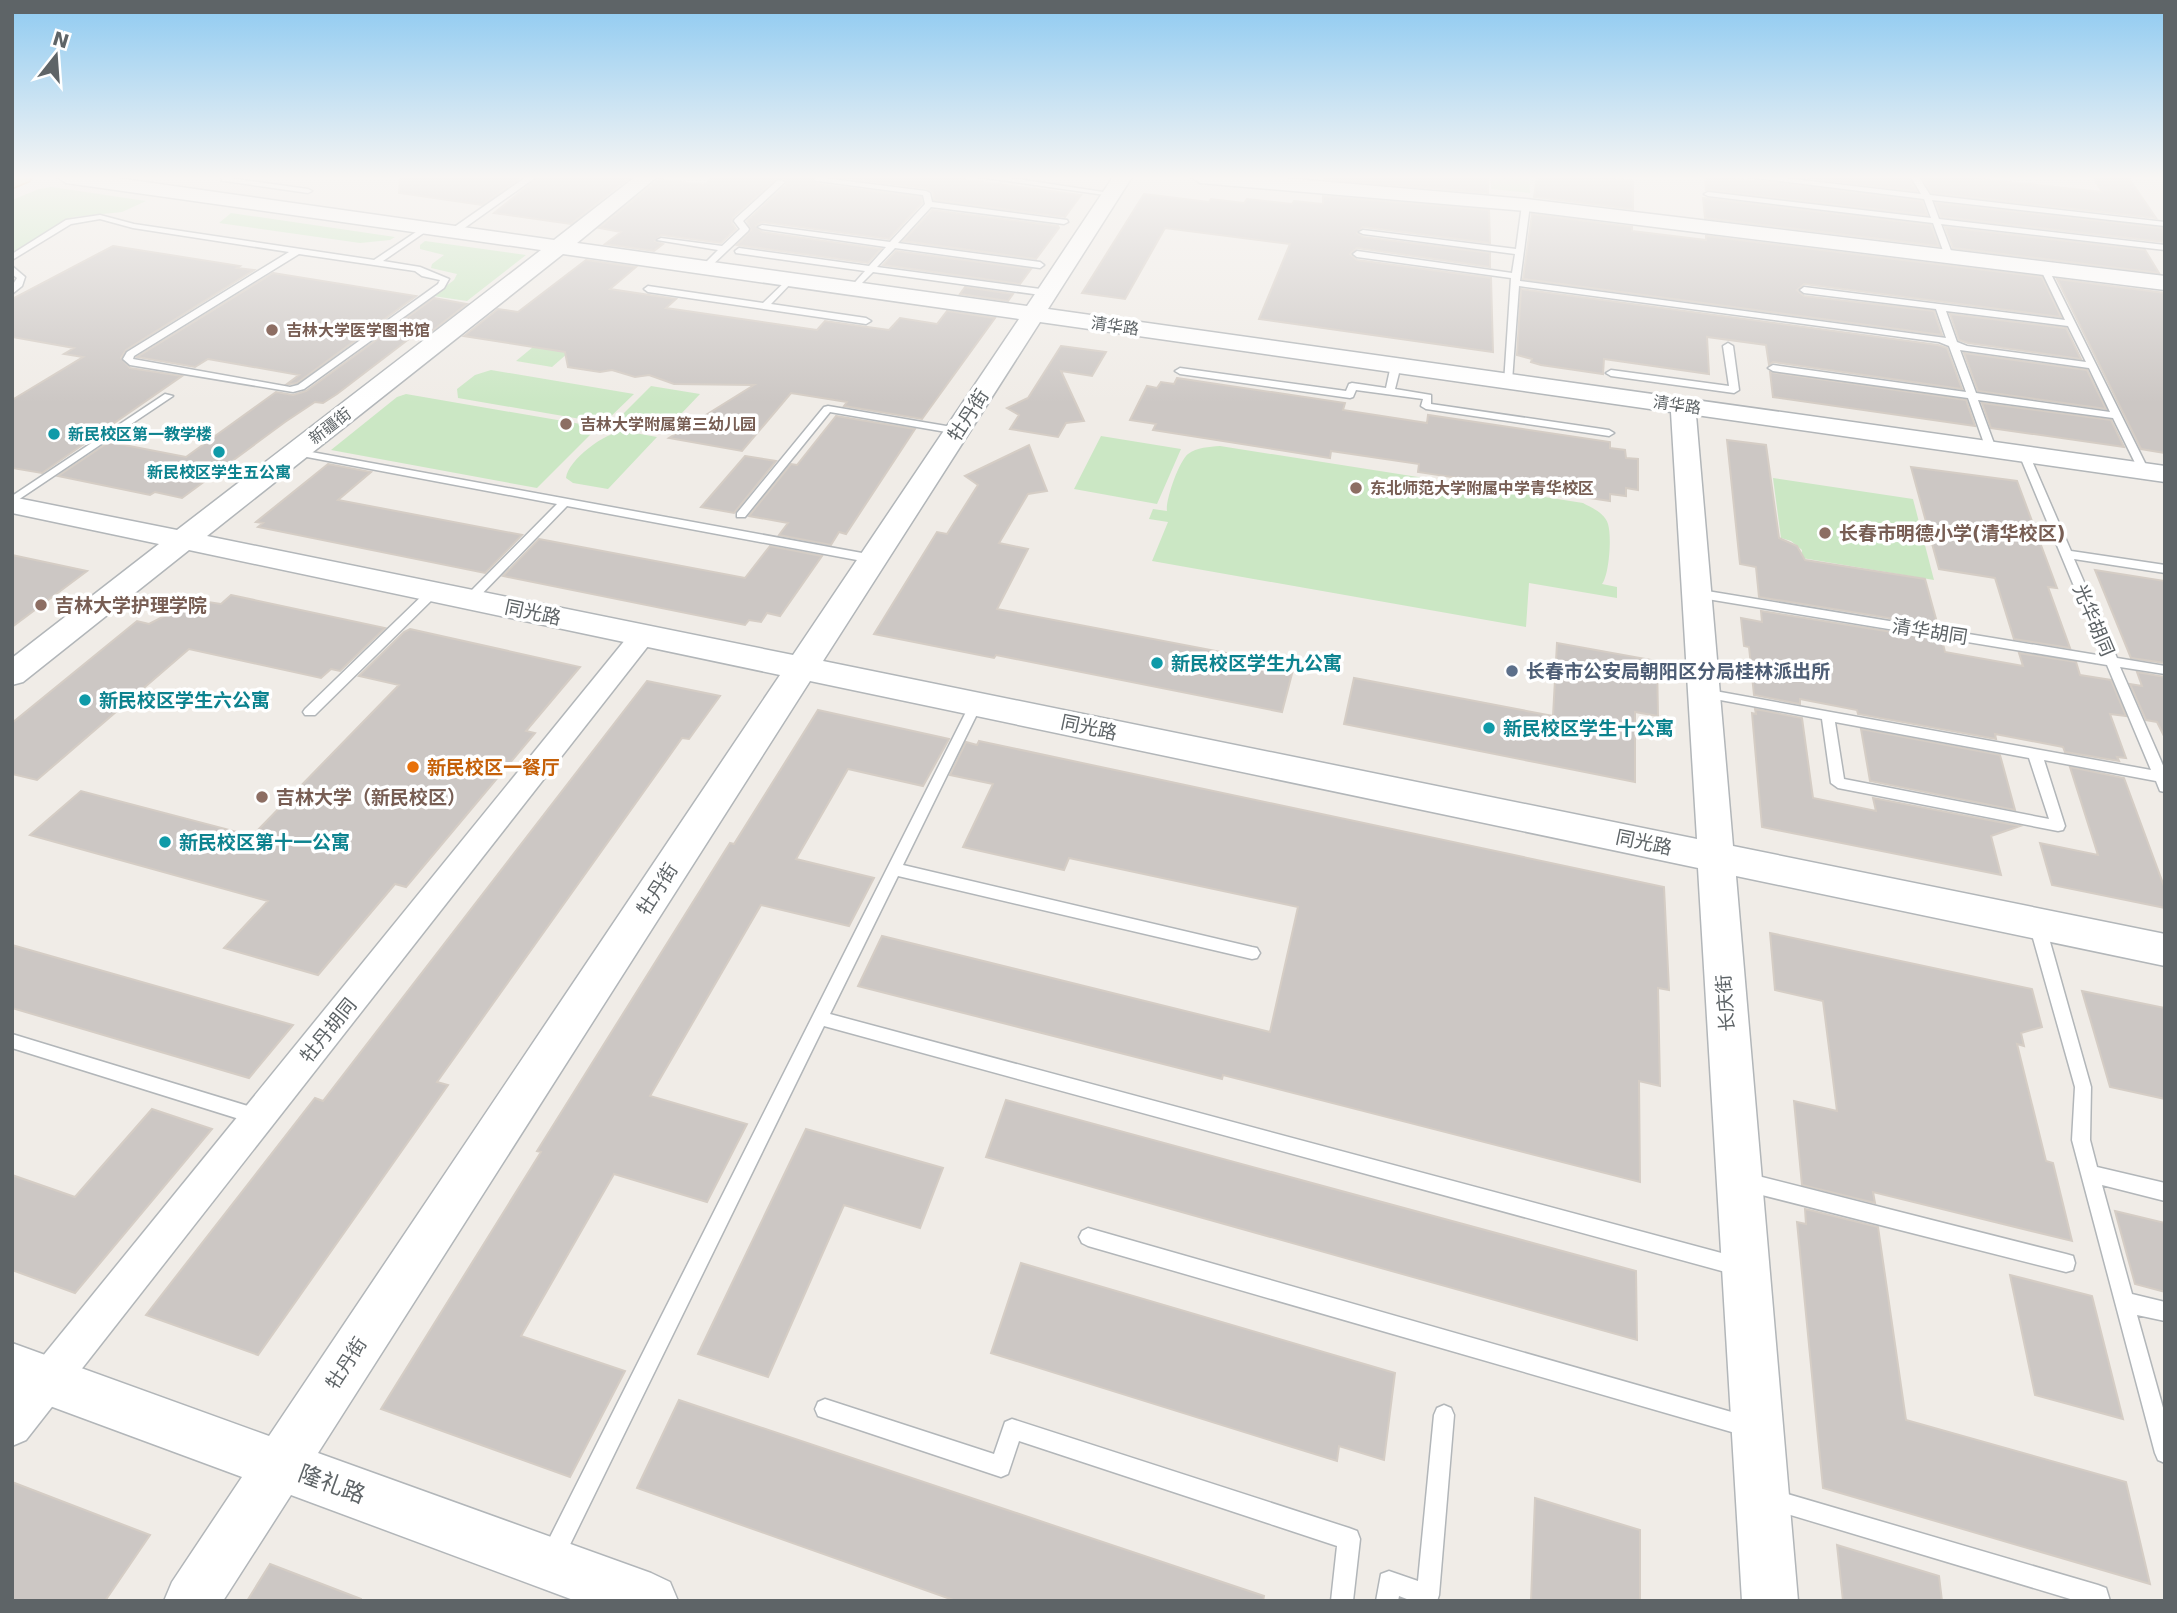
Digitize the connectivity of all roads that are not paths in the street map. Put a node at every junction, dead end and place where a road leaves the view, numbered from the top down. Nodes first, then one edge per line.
1 (295, 252) edge
2 (306, 252) edge
3 (389, 252) edge
4 (551, 252) edge
5 (595, 252) edge
6 (721, 252) edge
7 (748, 252) edge
8 (885, 252) edge
9 (916, 252) edge
10 (1069, 252) edge
11 (1519, 252) edge
12 (1911, 252) edge
13 (1947, 252) edge
14 (1357, 254) dead end
15 (1949, 257) junction
16 (375, 262) junction
17 (705, 268) junction
18 (2044, 268) junction
19 (12, 269) edge
20 (870, 269) junction
21 (790, 280) junction
22 (1515, 280) junction
23 (2165, 283) edge
24 (648, 289) dead end
25 (853, 289) junction
26 (1804, 290) dead end
27 (12, 291) edge
28 (1041, 291) junction
29 (765, 306) junction
30 (1940, 307) junction
31 (866, 321) dead end
32 (2072, 324) junction
33 (1953, 344) junction
34 (1728, 346) dead end
35 (1396, 365) junction
36 (2092, 366) junction
37 (1773, 368) dead end
38 (1180, 370) dead end
39 (1611, 373) dead end
40 (1507, 381) junction
41 (1390, 391) junction
42 (1682, 394) junction
43 (168, 396) dead end
44 (1971, 396) junction
45 (2117, 416) junction
46 (958, 430) junction
47 (1609, 433) dead end
48 (1991, 449) junction
49 (295, 453) junction
50 (2024, 454) junction
51 (2154, 472) edge
52 (565, 502) junction
53 (12, 503) edge
54 (741, 515) dead end
55 (183, 540) junction
56 (2066, 554) junction
57 (873, 559) junction
58 (2165, 569) edge
59 (433, 592) junction
60 (1695, 593) junction
61 (470, 599) junction
62 (643, 635) junction
63 (2111, 661) junction
64 (802, 668) junction
65 (2165, 670) edge
66 (12, 674) edge
67 (1702, 693) junction
68 (976, 704) junction
69 (310, 712) dead end
70 (1828, 716) junction
71 (2035, 754) junction
72 (2163, 782) edge
73 (1714, 857) junction
74 (894, 869) junction
75 (2037, 924) junction
76 (2165, 950) edge
77 (1252, 953) dead end
78 (819, 1018) junction
79 (12, 1041) edge
80 (258, 1117) junction
81 (2091, 1174) junction
82 (1738, 1180) junction
83 (2165, 1192) edge
84 (1088, 1237) dead end
85 (2066, 1263) dead end
86 (1745, 1268) junction
87 (2125, 1302) junction
88 (2165, 1312) edge
89 (30, 1374) edge
90 (825, 1409) dead end
91 (1444, 1415) dead end
92 (12, 1426) edge
93 (1757, 1430) junction
94 (2165, 1452) edge
95 (279, 1465) junction
96 (1762, 1496) junction
97 (549, 1563) junction
98 (191, 1601) edge
99 (651, 1601) edge
100 (1342, 1601) edge
101 (1387, 1601) edge
102 (1770, 1601) edge
103 (2099, 1601) edge

1 - 16 lane
2 - 16 lane
3 - 16 lane
4 - 49 street, 新疆街
5 - 17 street, 清华路
6 - 17 lane
7 - 20 lane
8 - 20 lane
9 - 28 lane
10 - 28 street, 牡丹街
11 - 22 lane
12 - 15 street
13 - 15 lane
14 - 22 lane
15 - 18 street
17 - 21 street, 清华路
18 - 23 street
18 - 32 lane
19 - 27 lane
20 - 25 lane
20 - 28 lane
21 - 25 street, 清华路
21 - 29 lane
22 - 33 lane
22 - 40 lane
24 - 29 lane
25 - 28 street, 清华路
26 - 30 lane
28 - 35 street, 清华路
28 - 46 street, 牡丹街
29 - 31 lane
30 - 32 lane
30 - 33 lane
32 - 36 lane
33 - 36 lane
33 - 44 lane
34 - 42 lane
35 - 40 street, 清华路
35 - 41 lane
36 - 45 lane
37 - 44 lane
38 - 41 lane
39 - 42 lane
40 - 42 street, 清华路
41 - 47 lane
42 - 48 street, 清华路
42 - 60 street, 长庆街
43 - 53 lane
44 - 45 lane
44 - 48 lane
45 - 51 lane
46 - 54 lane
46 - 57 street, 牡丹街
48 - 50 street, 清华路
49 - 52 lane
49 - 55 street, 新疆街
50 - 51 street, 清华路
50 - 56 lane, 光华胡同
52 - 57 lane
52 - 61 lane
53 - 55 street, 同光路
55 - 59 street, 同光路
55 - 66 street, 新疆街
56 - 58 lane
56 - 63 lane, 光华胡同
57 - 64 street, 牡丹街
59 - 61 street, 同光路
59 - 69 lane
60 - 63 lane, 清华胡同
60 - 67 street, 长庆街
61 - 62 street, 同光路
62 - 64 street, 同光路
62 - 80 street, 牡丹胡同
63 - 65 lane, 清华胡同
63 - 72 lane, 光华胡同
64 - 68 street, 同光路
64 - 95 street, 牡丹街
67 - 70 lane
67 - 73 street, 长庆街
68 - 73 street, 同光路
68 - 74 lane
70 - 71 lane
70 - 71 lane
71 - 72 lane
73 - 75 street, 同光路
73 - 82 street, 长庆街
74 - 77 lane
74 - 78 lane
75 - 76 street, 同光路
75 - 81 lane
78 - 86 lane
78 - 97 lane
79 - 80 lane
80 - 89 street, 牡丹胡同
81 - 83 lane
81 - 87 lane
82 - 85 lane
82 - 86 street, 长庆街
84 - 93 lane
86 - 93 street, 长庆街
87 - 88 lane
87 - 94 lane
89 - 92 street, 牡丹胡同
89 - 95 street, 隆礼路
90 - 100 lane
91 - 101 lane
93 - 96 street, 长庆街
95 - 97 street, 隆礼路
95 - 98 street, 牡丹街
96 - 102 street, 长庆街
96 - 103 lane
97 - 99 street, 隆礼路

